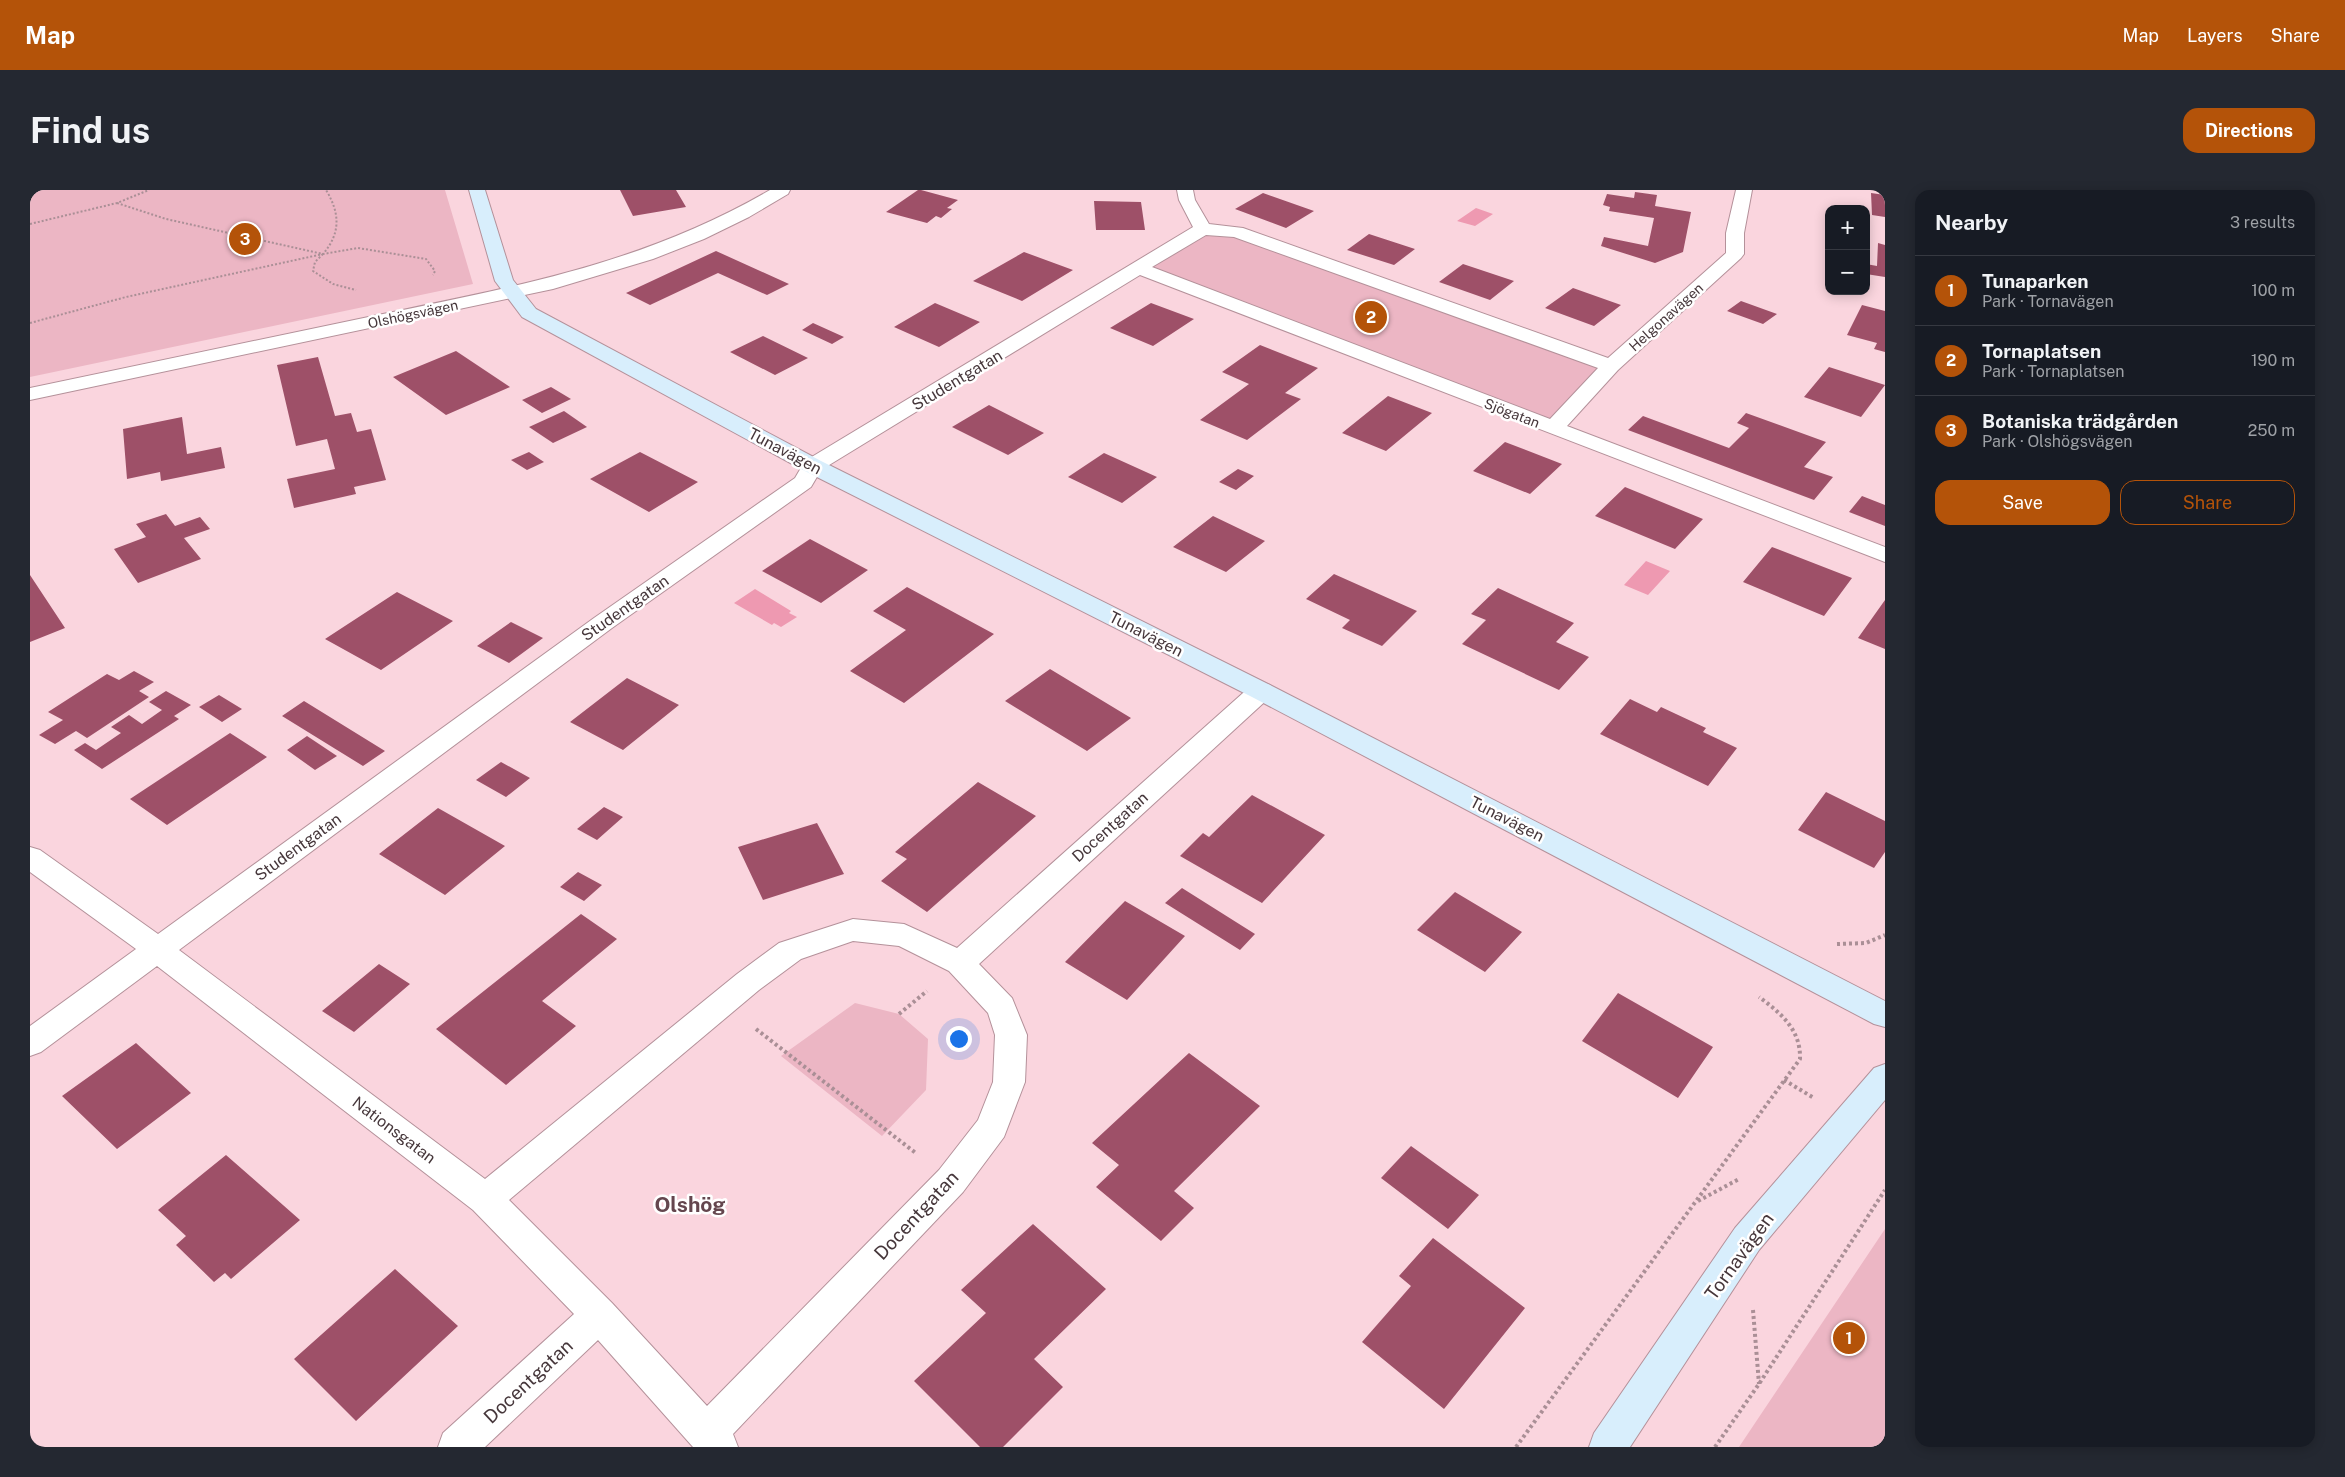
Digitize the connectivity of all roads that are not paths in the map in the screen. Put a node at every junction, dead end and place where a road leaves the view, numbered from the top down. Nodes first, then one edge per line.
1 (477, 190) edge
2 (782, 190) edge
3 (1185, 190) edge
4 (1744, 190) edge
5 (1203, 229) junction
6 (1140, 269) junction
7 (513, 294) junction
8 (1611, 366) junction
9 (30, 394) edge
10 (1553, 428) junction
11 (813, 466) junction
12 (1885, 555) edge
13 (1261, 692) junction
14 (30, 857) edge
15 (157, 949) junction
16 (960, 963) junction
17 (1885, 1015) edge
18 (30, 1043) edge
19 (1885, 1077) edge
20 (485, 1199) junction
21 (599, 1315) junction
22 (713, 1440) edge
23 (457, 1447) edge
24 (1608, 1447) edge

1 - 7 street, Tunavägen
2 - 7 street, Olshögsvägen
3 - 5 street
4 - 8 street, Helgonavägen
5 - 6 street, Studentgatan
5 - 8 street
6 - 10 street, Sjögatan
6 - 11 street, Studentgatan
7 - 9 street, Olshögsvägen
7 - 11 street, Tunavägen
8 - 10 street, Helgonavägen
10 - 12 street, Sjögatan
11 - 13 street, Tunavägen
11 - 15 street, Studentgatan
13 - 16 street, Docentgatan
13 - 17 street, Tunavägen
14 - 15 street, Nationsgatan
15 - 18 street, Studentgatan
15 - 20 street, Nationsgatan
16 - 20 street, Docentgatan
16 - 22 street, Docentgatan
19 - 24 street, Tornavägen
20 - 21 street, Nationsgatan
21 - 22 street, Nationsgatan
21 - 23 street, Docentgatan

